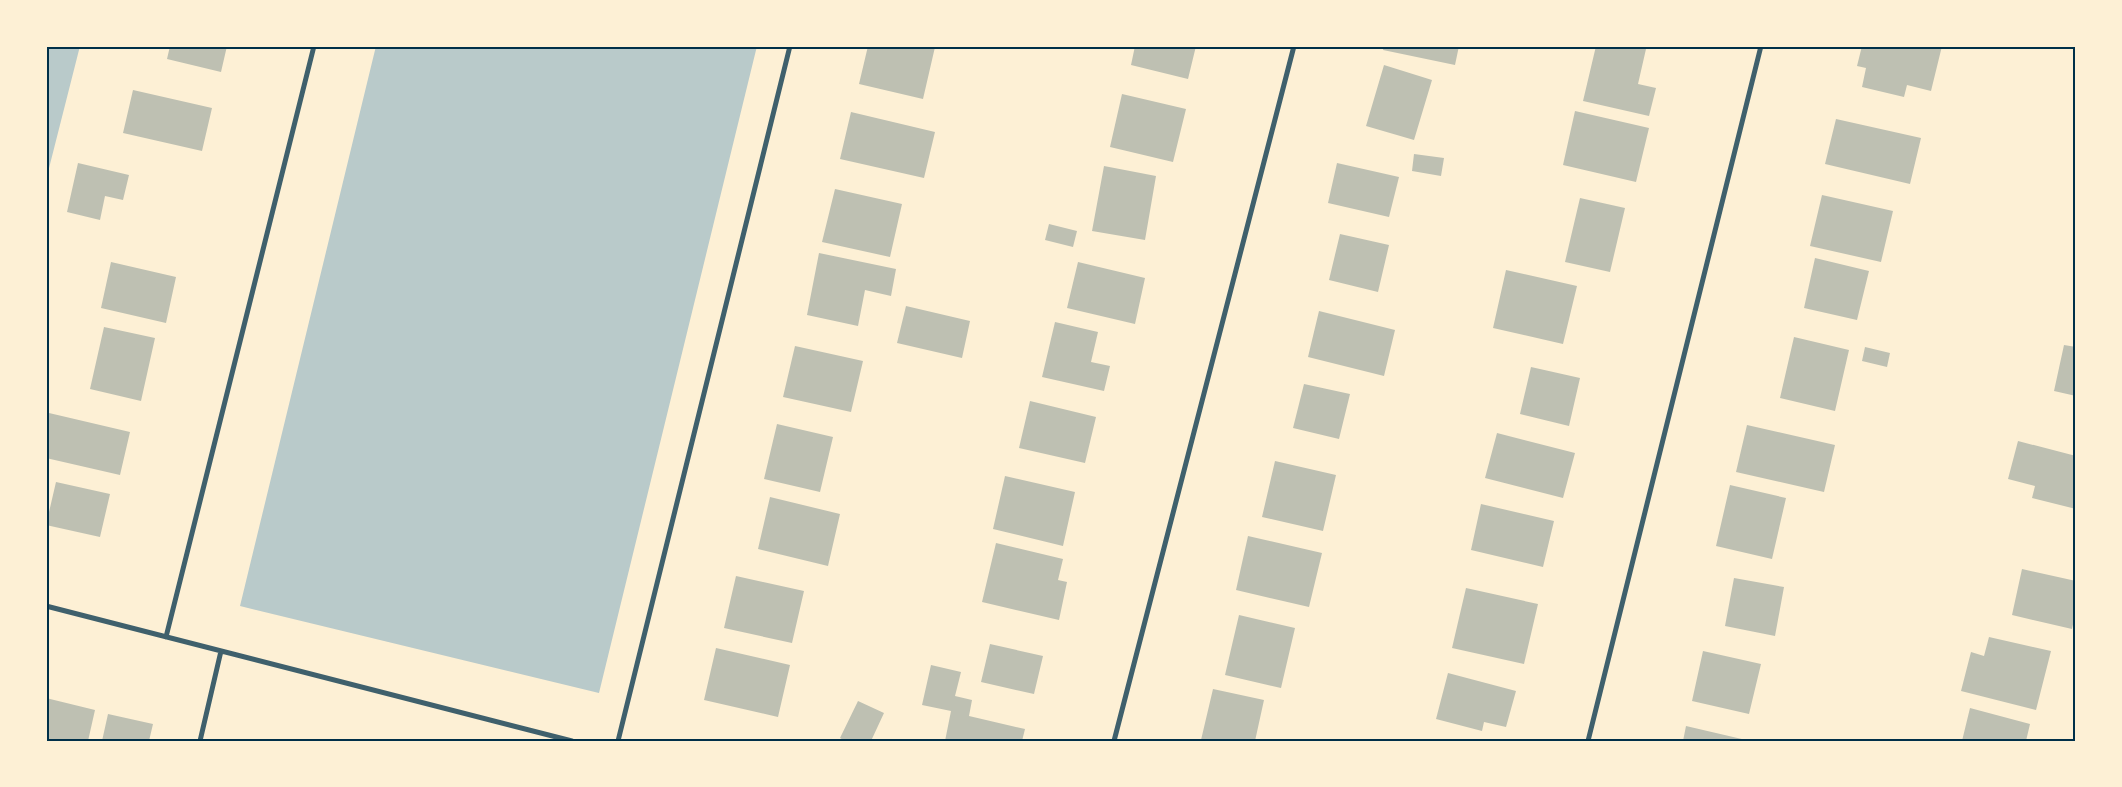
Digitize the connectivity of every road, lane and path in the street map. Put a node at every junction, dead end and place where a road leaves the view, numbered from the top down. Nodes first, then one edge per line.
1 (314, 46) edge
2 (790, 46) edge
3 (1294, 46) edge
4 (1761, 46) edge
5 (46, 606) edge
6 (166, 637) junction
7 (221, 651) junction
8 (200, 741) edge
9 (572, 741) edge
10 (618, 741) edge
11 (1114, 741) edge
12 (1588, 741) edge

1 - 6 street
2 - 10 street
3 - 11 street
4 - 12 street
5 - 6 street
6 - 7 street
7 - 8 street
7 - 9 street

